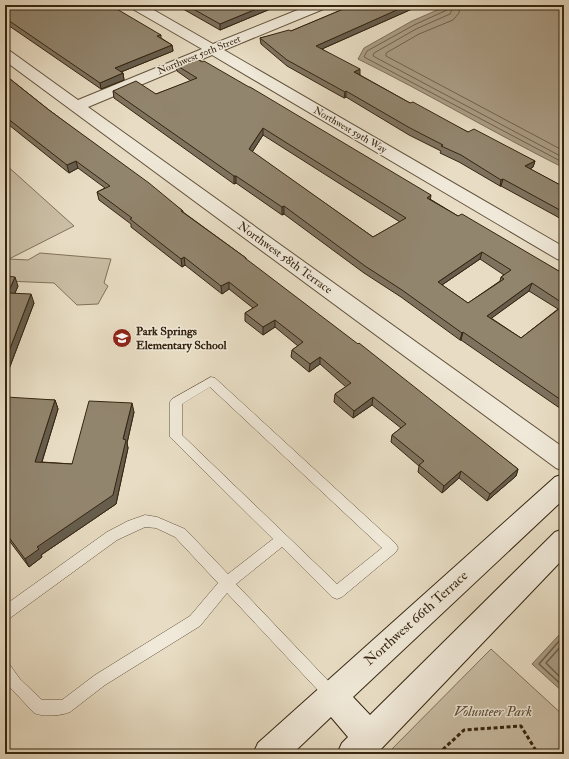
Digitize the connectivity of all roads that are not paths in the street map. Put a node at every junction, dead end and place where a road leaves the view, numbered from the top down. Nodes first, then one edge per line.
1 (136, 5) edge
2 (322, 5) edge
3 (212, 49) junction
4 (5, 54) edge
5 (76, 106) junction
6 (564, 255) edge
7 (564, 461) edge
8 (564, 484) edge
9 (282, 539) junction
10 (564, 540) edge
11 (227, 583) junction
12 (5, 613) edge
13 (5, 670) edge
14 (332, 696) junction
15 (361, 746) edge
16 (269, 754) edge

1 - 3 street, Northwest 59th Way
2 - 3 street, Northwest 50th Street
3 - 5 street, Northwest 50th Street
3 - 6 street, Northwest 59th Way
4 - 5 street, Northwest 58th Terrace
5 - 7 street, Northwest 58th Terrace
8 - 14 street, Northwest 66th Terrace
9 - 9 lane
9 - 11 lane
10 - 15 street
11 - 12 lane
11 - 13 lane
11 - 14 lane
14 - 15 street
14 - 16 street, Northwest 66th Terrace

